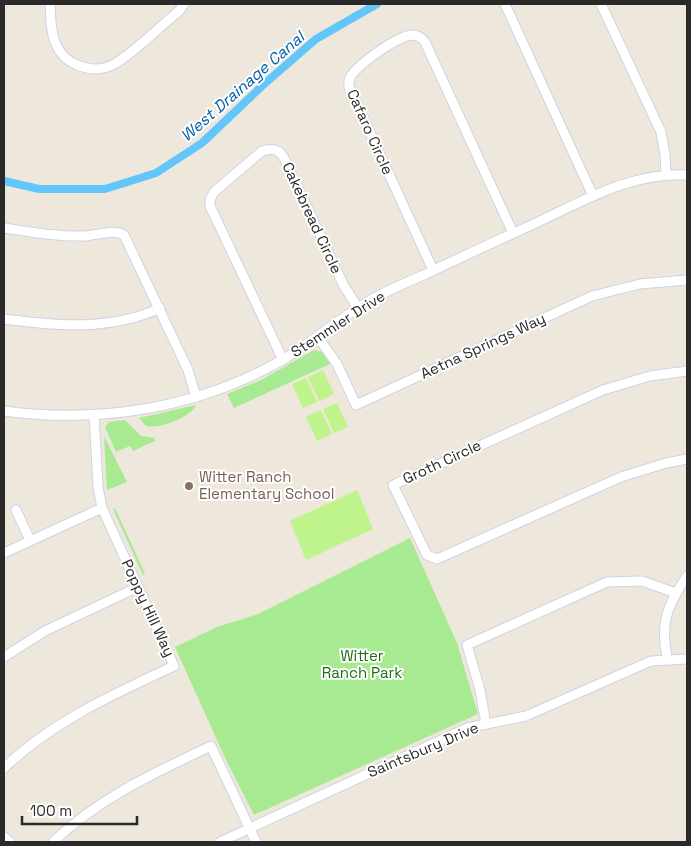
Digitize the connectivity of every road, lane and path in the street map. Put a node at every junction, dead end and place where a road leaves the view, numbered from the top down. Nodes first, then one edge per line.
1 (50, 4) edge
2 (184, 4) edge
3 (505, 4) edge
4 (601, 4) edge
5 (666, 174) junction
6 (687, 174) edge
7 (593, 196) junction
8 (4, 228) edge
9 (513, 233) junction
10 (433, 270) junction
11 (687, 280) edge
12 (160, 308) junction
13 (358, 308) junction
14 (4, 319) edge
15 (318, 337) junction
16 (283, 360) junction
17 (687, 371) edge
18 (196, 397) junction
19 (4, 410) edge
20 (94, 415) junction
21 (687, 459) edge
22 (102, 508) junction
23 (16, 510) dead end
24 (30, 540) junction
25 (4, 553) edge
26 (687, 576) edge
27 (138, 587) junction
28 (676, 593) junction
29 (4, 657) edge
30 (667, 658) junction
31 (687, 659) edge
32 (486, 724) junction
33 (4, 768) edge
34 (249, 828) junction
35 (4, 837) edge
36 (10, 842) edge
37 (53, 842) edge
38 (220, 842) edge
39 (256, 842) edge

1 - 2 street
3 - 7 street
4 - 5 street
5 - 6 street, Stemmler Drive
5 - 7 street, Stemmler Drive
7 - 9 street, Stemmler Drive
8 - 12 street
9 - 10 street, Stemmler Drive
9 - 10 street, Cafaro Circle
10 - 13 street, Stemmler Drive
11 - 15 street, Aetna Springs Way
12 - 14 street
12 - 18 street
13 - 15 street, Stemmler Drive
13 - 16 street, Cakebread Circle
15 - 16 street, Stemmler Drive
16 - 18 street, Stemmler Drive
17 - 21 street, Groth Circle
18 - 20 street, Stemmler Drive
19 - 20 street, Stemmler Drive
20 - 22 street, Poppy Hill Way
22 - 24 street
22 - 27 street, Poppy Hill Way
23 - 24 street
24 - 25 street
26 - 28 street
27 - 29 street
27 - 33 street, Poppy Hill Way
28 - 30 street
28 - 32 street
30 - 31 street, Saintsbury Drive
30 - 32 street, Saintsbury Drive
32 - 34 street, Saintsbury Drive
34 - 37 street
34 - 38 street, Saintsbury Drive
34 - 39 street
35 - 36 street

